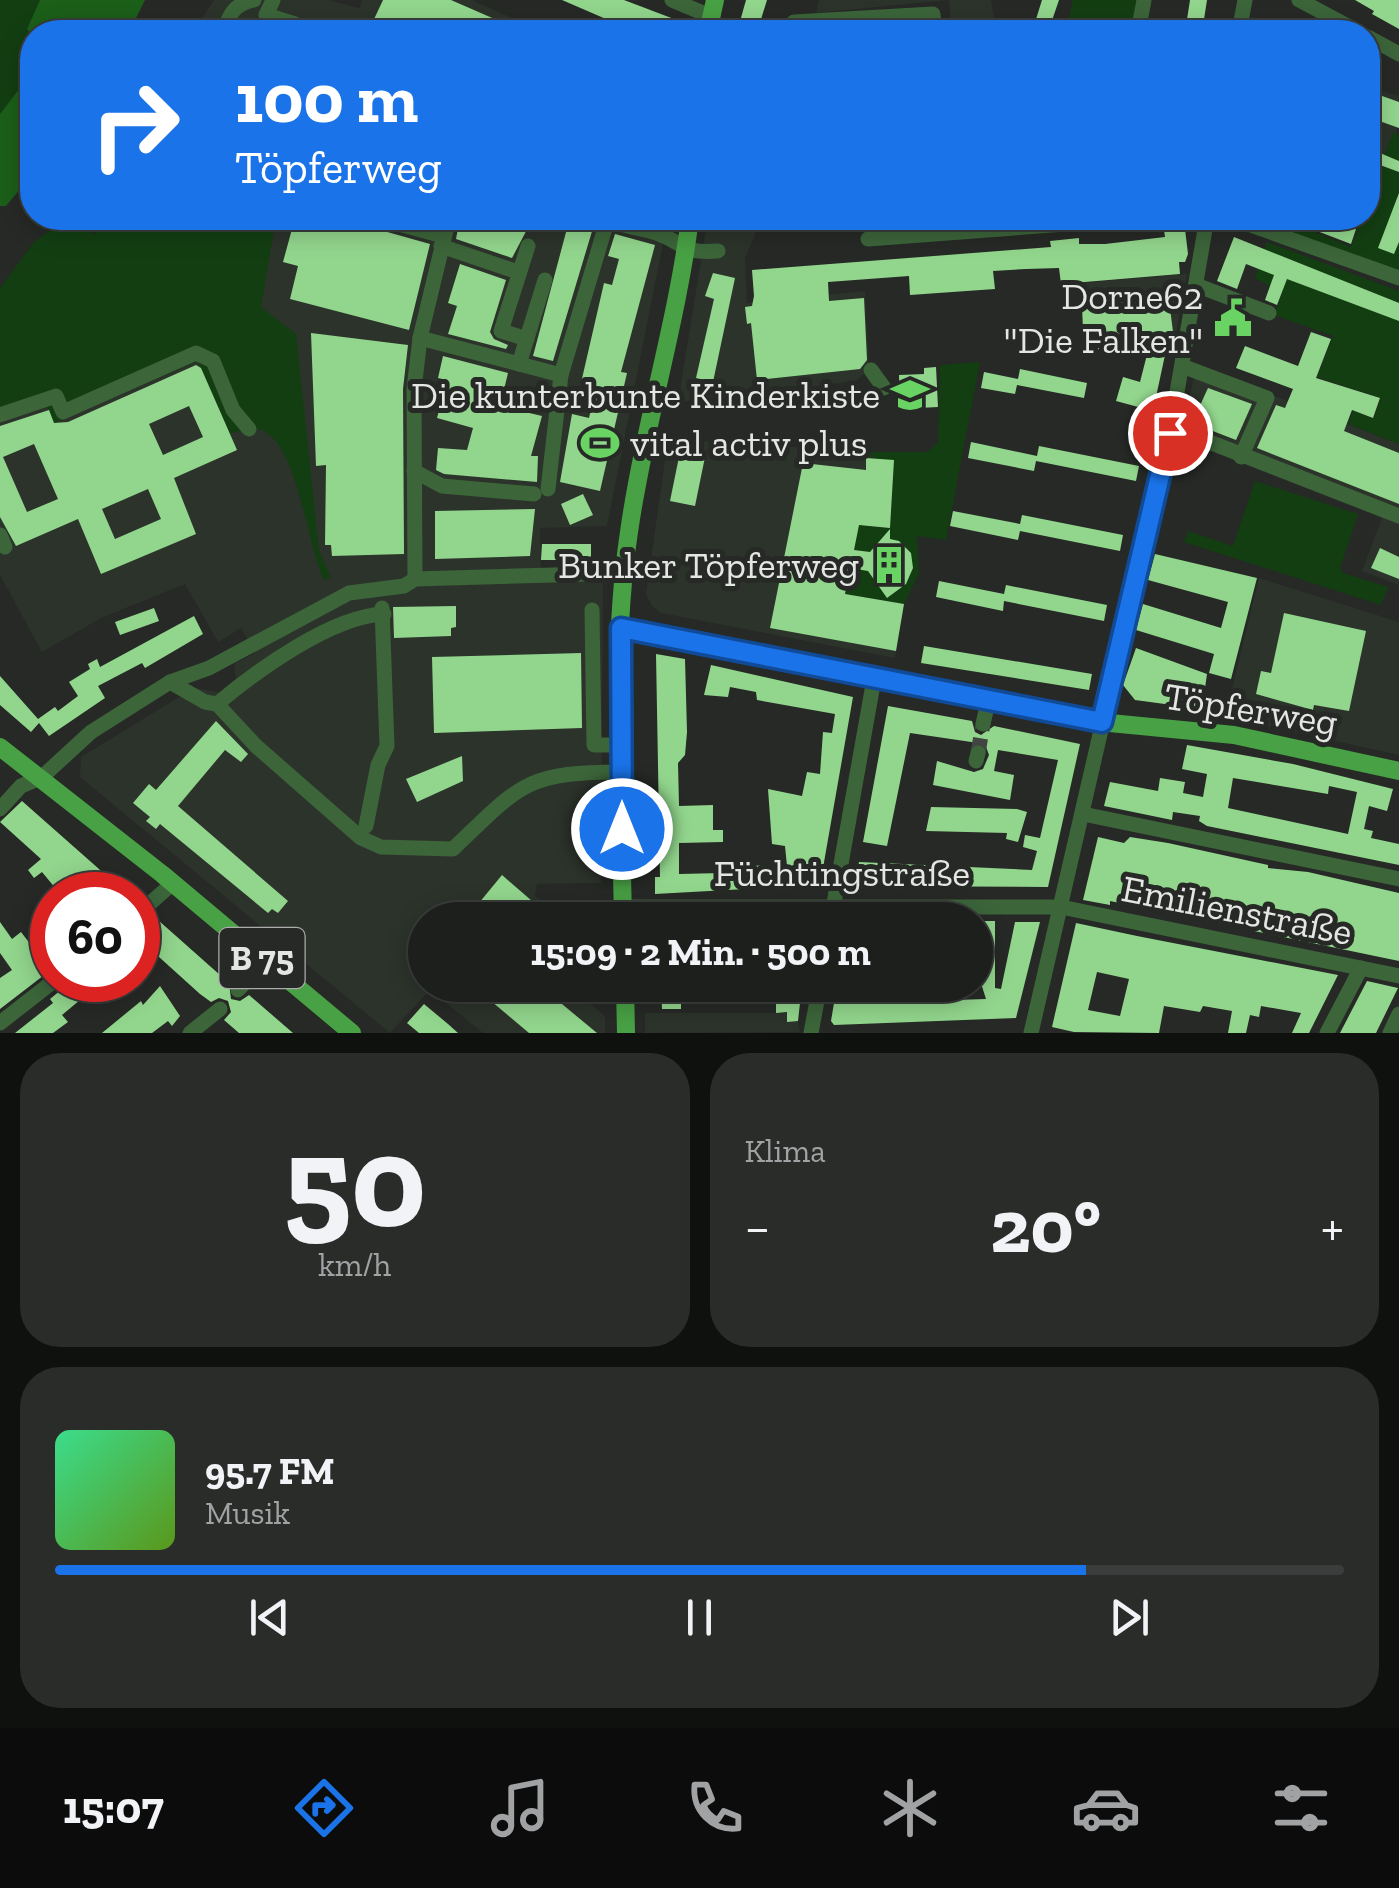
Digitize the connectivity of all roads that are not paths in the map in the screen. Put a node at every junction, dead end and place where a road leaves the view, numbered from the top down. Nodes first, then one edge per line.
1 (254, 0) edge
2 (272, 0) edge
3 (672, 0) edge
4 (1299, 0) edge
5 (711, 16) edge
6 (228, 20) edge
7 (282, 20) edge
8 (829, 20) edge
9 (934, 20) edge
10 (1336, 20) edge
11 (411, 230) edge
12 (445, 230) edge
13 (604, 230) edge
14 (641, 230) edge
15 (689, 230) edge
16 (987, 230) edge
17 (1206, 230) edge
18 (1265, 230) edge
19 (868, 239) dead end
20 (442, 241) junction
21 (528, 246) dead end
22 (686, 251) junction
23 (718, 251) dead end
24 (518, 272) junction
25 (1399, 278) edge
26 (546, 280) dead end
27 (1196, 286) junction
28 (1269, 312) dead end
29 (420, 338) junction
30 (526, 339) junction
31 (519, 364) junction
32 (1182, 366) junction
33 (870, 370) dead end
34 (561, 376) junction
35 (884, 388) dead end
36 (0, 415) edge
37 (1172, 427) junction
38 (249, 429) dead end
39 (1240, 457) junction
40 (414, 472) junction
41 (1399, 516) edge
42 (1146, 533) junction
43 (1164, 536) dead end
44 (624, 573) junction
45 (415, 579) junction
46 (378, 589) junction
47 (592, 610) dead end
48 (384, 614) junction
49 (621, 628) junction
50 (874, 679) junction
51 (170, 682) junction
52 (988, 702) junction
53 (217, 704) junction
54 (1102, 722) junction
55 (984, 724) tunnel mouth
56 (621, 745) junction
57 (0, 747) edge
58 (1399, 771) edge
59 (621, 772) junction
60 (42, 777) junction
61 (0, 810) edge
62 (1083, 814) junction
63 (366, 826) dead end
64 (1399, 878) edge
65 (173, 883) junction
66 (160, 895) edge
67 (623, 902) edge
68 (835, 902) edge
69 (1061, 907) junction
70 (993, 908) edge
71 (265, 960) junction
72 (1361, 968) junction
73 (1399, 976) edge
74 (238, 990) dead end
75 (30, 1000) edge
76 (625, 1002) edge
77 (817, 1002) edge
78 (220, 1009) dead end
79 (1399, 1014) edge
80 (0, 1023) edge
81 (190, 1033) edge
82 (352, 1033) edge
83 (626, 1033) edge
84 (811, 1033) edge
85 (1032, 1033) edge
86 (1327, 1033) edge
87 (1390, 1033) edge

1 - 6 street
2 - 7 street
3 - 5 street
4 - 10 street
8 - 9 street
11 - 20 street
12 - 20 street
13 - 34 street
14 - 22 street
15 - 22 main road
16 - 19 street
17 - 27 street
18 - 25 street
20 - 24 street
20 - 29 street
21 - 24 street
22 - 23 street
22 - 44 main road
24 - 30 street
26 - 30 street
27 - 28 street
27 - 32 street
29 - 31 street
29 - 40 street
30 - 31 street
31 - 34 street
32 - 37 street
32 - 39 street
33 - 35 street
34 - 40 street
36 - 38 street
37 - 39 street
37 - 42 street
39 - 41 street
40 - 45 street
42 - 43 street
42 - 54 street
44 - 45 street
44 - 49 main road
45 - 46 street
46 - 48 street
46 - 51 street
47 - 56 street
48 - 53 street
48 - 63 street
49 - 50 main road, Töpferweg
49 - 56 main road
50 - 52 main road, Töpferweg
50 - 68 street
51 - 53 street
51 - 60 street
52 - 54 main road, Töpferweg
52 - 55 street
53 - 59 street
54 - 58 main road, Töpferweg
54 - 62 street
56 - 59 main road
57 - 60 main road, B 75
59 - 67 main road
60 - 61 street
60 - 65 main road, B 75
62 - 64 street
62 - 69 street
65 - 66 street
65 - 71 main road, B 75
69 - 70 street, Füchtingstraße
69 - 72 street, Emilienstraße
69 - 85 street
71 - 74 street
71 - 82 main road, B 75
72 - 73 street, Emilienstraße
72 - 86 street
75 - 80 street
76 - 83 main road
77 - 84 street
78 - 81 street
79 - 87 street

